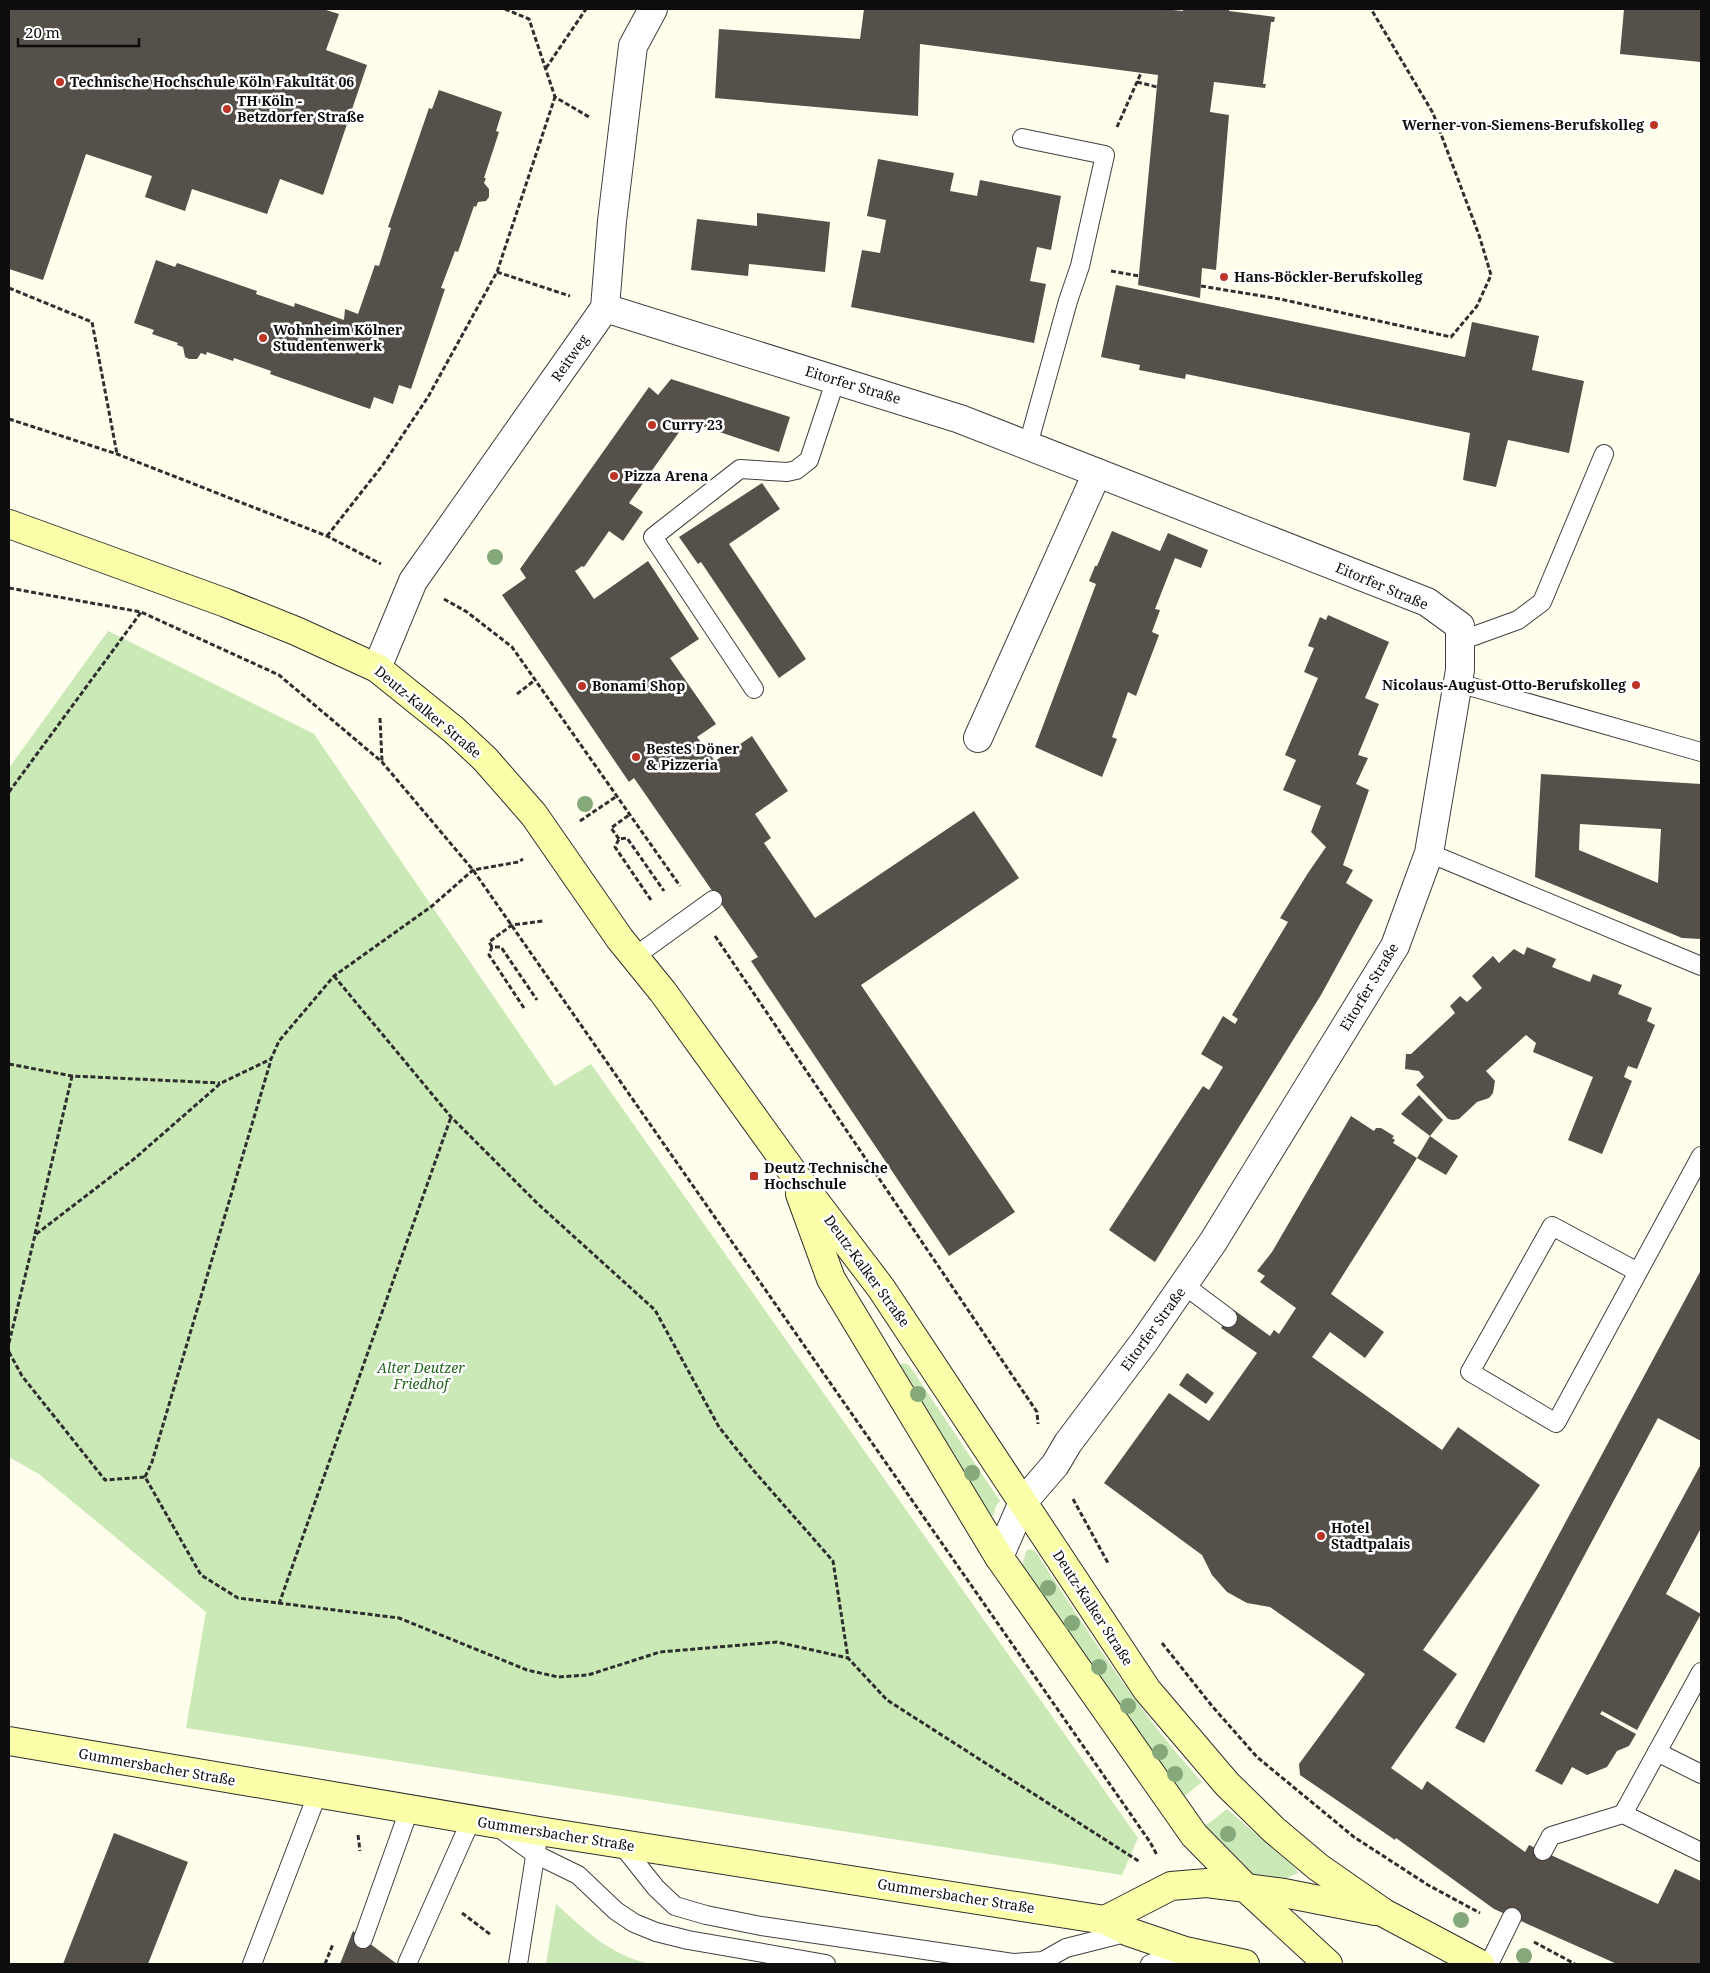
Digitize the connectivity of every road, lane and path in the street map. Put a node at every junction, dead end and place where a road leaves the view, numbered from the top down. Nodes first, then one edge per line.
1 (505, 9) edge
2 (586, 9) edge
3 (653, 9) edge
4 (1371, 9) edge
5 (546, 68) junction
6 (1141, 73) dead end
7 (1137, 82) junction
8 (1157, 87) dead end
9 (555, 97) junction
10 (622, 136) junction
11 (1022, 138) dead end
12 (1105, 155) junction
13 (497, 272) junction
14 (1201, 286) dead end
15 (9, 288) edge
16 (605, 308) junction
17 (836, 380) junction
18 (9, 419) edge
19 (1028, 445) junction
20 (117, 454) junction
21 (1604, 454) dead end
22 (1097, 473) junction
23 (9, 524) edge
24 (327, 536) junction
25 (413, 581) junction
26 (168, 583) junction
27 (9, 588) edge
28 (140, 612) junction
29 (1460, 641) junction
30 (377, 668) junction
31 (535, 680) junction
32 (1458, 684) junction
33 (754, 689) dead end
34 (517, 694) dead end
35 (978, 738) dead end
36 (1701, 752) edge
37 (9, 792) edge
38 (617, 796) junction
39 (629, 815) junction
40 (619, 839) junction
41 (552, 841) junction
42 (1429, 853) junction
43 (473, 870) junction
44 (664, 891) dead end
45 (651, 900) dead end
46 (713, 900) dead end
47 (697, 912) junction
48 (542, 920) dead end
49 (512, 925) junction
50 (492, 947) junction
51 (634, 957) junction
52 (1701, 966) edge
53 (334, 976) junction
54 (537, 1000) dead end
55 (524, 1008) dead end
56 (271, 1059) junction
57 (9, 1064) edge
58 (72, 1076) junction
59 (221, 1083) junction
60 (451, 1117) junction
61 (1701, 1156) edge
62 (789, 1167) junction
63 (34, 1234) junction
64 (1638, 1272) junction
65 (1184, 1285) junction
66 (1228, 1318) dead end
67 (9, 1343) edge
68 (9, 1352) edge
69 (1055, 1465) junction
70 (145, 1477) junction
71 (1023, 1502) junction
72 (999, 1557) junction
73 (1111, 1569) dead end
74 (279, 1604) junction
75 (1161, 1642) dead end
76 (848, 1658) junction
77 (1701, 1672) edge
78 (9, 1741) edge
79 (1657, 1752) junction
80 (1701, 1774) edge
81 (317, 1795) junction
82 (409, 1810) junction
83 (1623, 1814) junction
84 (482, 1822) junction
85 (537, 1843) junction
86 (621, 1844) junction
87 (1543, 1851) dead end
88 (1701, 1852) edge
89 (1172, 1886) junction
90 (1248, 1890) junction
91 (438, 1894) junction
92 (1384, 1913) junction
93 (1105, 1920) junction
94 (1509, 1922) junction
95 (1129, 1932) junction
96 (363, 1939) dead end
97 (1185, 1951) junction
98 (518, 1960) edge
99 (252, 1964) edge
100 (407, 1964) edge
101 (826, 1964) edge
102 (1150, 1964) edge
103 (1245, 1964) edge
104 (1328, 1964) edge
105 (1480, 1964) edge
106 (1489, 1964) edge
107 (1575, 1964) edge

1 - 5 path
2 - 5 path
3 - 10 street
4 - 14 path
5 - 9 path
6 - 7 path
7 - 8 path
7 - 12 path
9 - 10 path
9 - 13 path
10 - 16 street
11 - 12 lane
12 - 19 lane
13 - 16 path
13 - 24 path
15 - 20 path
16 - 17 street, Eitorfer Straße
16 - 25 street, Reitweg
17 - 19 street, Eitorfer Straße
17 - 33 lane
18 - 20 path
19 - 22 street, Eitorfer Straße
20 - 24 path
21 - 29 lane
22 - 29 street, Eitorfer Straße
22 - 35 street
23 - 26 main road, Deutz-Kalker Straße
24 - 25 path
25 - 30 street, Reitweg
25 - 31 path
26 - 28 path
26 - 30 main road, Deutz-Kalker Straße
27 - 28 path
28 - 37 path
28 - 43 path
29 - 32 street, Eitorfer Straße
30 - 41 main road, Deutz-Kalker Straße
31 - 34 path
31 - 38 path
32 - 36 lane
32 - 42 street, Eitorfer Straße
38 - 39 path
38 - 41 path
39 - 40 path
39 - 47 path
40 - 44 path
40 - 45 path
41 - 43 path
41 - 51 main road, Deutz-Kalker Straße
42 - 52 lane
42 - 65 street, Eitorfer Straße
43 - 49 path
43 - 53 path
46 - 47 lane
47 - 51 lane
47 - 69 path
48 - 49 path
49 - 50 path
49 - 89 path
50 - 54 path
50 - 55 path
51 - 62 main road, Deutz-Kalker Straße
53 - 56 path
53 - 60 path
56 - 59 path
56 - 70 path
57 - 58 path
58 - 59 path
58 - 63 path
59 - 63 path
60 - 74 path
60 - 76 path
61 - 64 lane
62 - 71 main road, Deutz-Kalker Straße
62 - 72 main road, Deutz-Kalker Straße
63 - 67 path
64 - 64 lane
65 - 66 lane
65 - 69 street, Eitorfer Straße
68 - 70 path
69 - 71 street, Eitorfer Straße
69 - 73 path
70 - 74 path
71 - 72 street, Eitorfer Straße
71 - 92 main road, Deutz-Kalker Straße
72 - 90 main road, Deutz-Kalker Straße
74 - 76 path
75 - 94 path
76 - 89 path
77 - 79 lane
78 - 81 main road, Gummersbacher Straße
79 - 80 lane
79 - 83 lane
81 - 82 main road, Gummersbacher Straße
81 - 99 lane
82 - 84 main road, Gummersbacher Straße
82 - 96 lane
83 - 87 lane
83 - 88 lane
84 - 85 main road, Gummersbacher Straße
84 - 91 lane
85 - 86 main road, Gummersbacher Straße
85 - 98 lane
85 - 101 lane
86 - 93 main road, Gummersbacher Straße
86 - 95 lane
89 - 90 main road
89 - 93 main road
90 - 92 main road
90 - 104 main road, Deutz-Kalker Straße
91 - 98 path
91 - 100 lane
92 - 105 main road, Deutz-Kalker Straße
93 - 95 main road, Gummersbacher Straße
94 - 106 lane
94 - 107 path
95 - 97 main road, Gummersbacher Straße
97 - 102 lane
97 - 103 main road, Gummersbacher Straße

